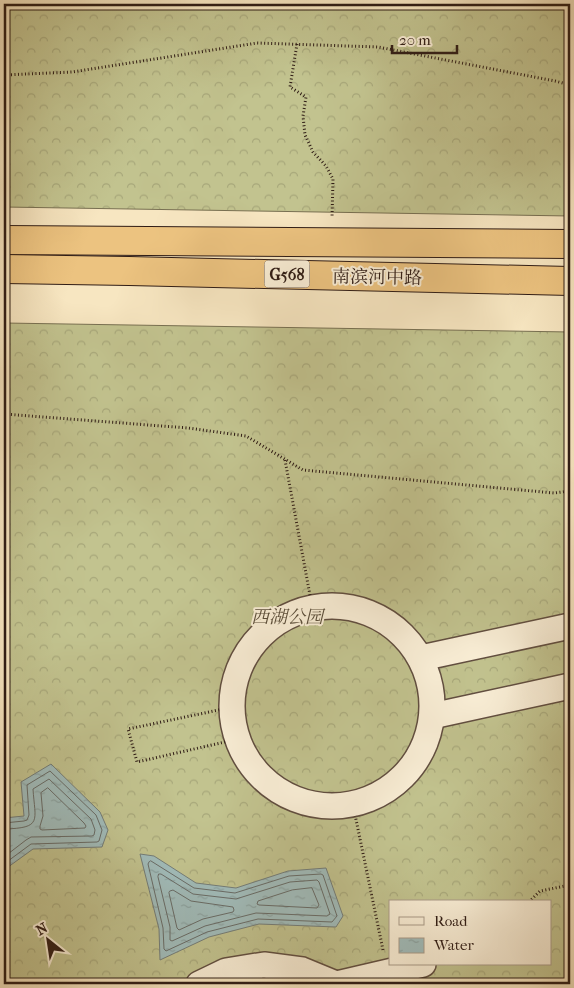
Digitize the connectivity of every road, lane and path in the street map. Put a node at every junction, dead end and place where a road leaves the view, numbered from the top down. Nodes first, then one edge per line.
1 (297, 44) junction
2 (4, 75) edge
3 (570, 85) edge
4 (4, 240) edge
5 (332, 242) junction
6 (570, 244) edge
7 (4, 269) edge
8 (570, 281) edge
9 (4, 414) edge
10 (284, 459) junction
11 (570, 491) edge
12 (312, 606) junction
13 (570, 626) edge
14 (421, 658) junction
15 (570, 686) edge
16 (233, 707) junction
17 (432, 716) junction
18 (238, 739) junction
19 (353, 805) junction
20 (570, 885) edge
21 (531, 900) edge
22 (415, 966) edge
23 (387, 973) junction
24 (241, 976) edge
25 (199, 984) edge
26 (336, 984) edge

1 - 2 path
1 - 3 path
1 - 5 path
4 - 5 highway, 南滨河中路 / G568
5 - 6 highway, 南滨河中路 / G568
7 - 8 highway, 南滨河中路 / G568
9 - 10 path
10 - 11 path
10 - 12 path
12 - 14 street
12 - 16 street
13 - 14 street
14 - 17 street
15 - 17 street
16 - 18 street
16 - 18 path
17 - 19 street
18 - 19 street
19 - 23 path
20 - 21 path
22 - 23 street
23 - 26 street
24 - 25 street
24 - 26 street

